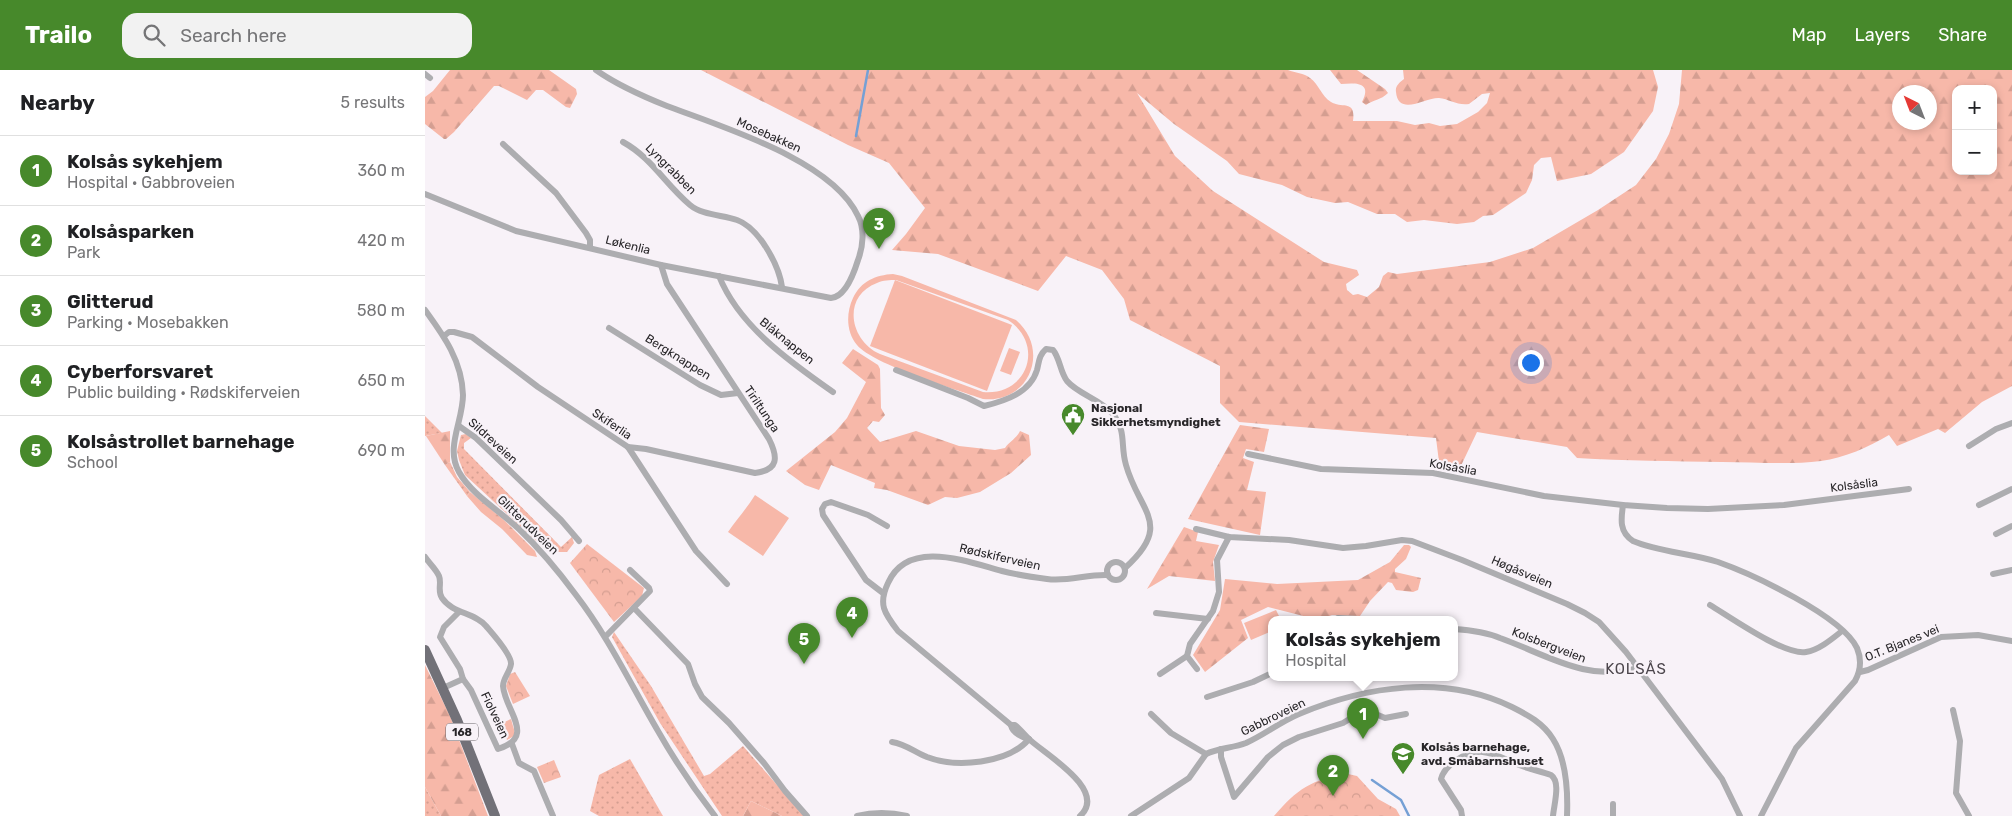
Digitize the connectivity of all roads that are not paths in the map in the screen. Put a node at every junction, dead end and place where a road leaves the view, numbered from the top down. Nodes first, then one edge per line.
1 (596, 70) edge
2 (623, 142) dead end
3 (503, 144) dead end
4 (425, 194) edge
5 (590, 247) junction
6 (661, 265) junction
7 (719, 276) junction
8 (782, 287) junction
9 (831, 298) joint
10 (425, 310) edge
11 (609, 328) dead end
12 (444, 336) junction
13 (896, 370) dead end
14 (833, 392) dead end
15 (738, 393) junction
16 (2012, 423) edge
17 (459, 426) junction
18 (1969, 446) dead end
19 (628, 447) junction
20 (1248, 454) dead end
21 (1909, 489) dead end
22 (2012, 489) edge
23 (1623, 505) junction
24 (1979, 505) dead end
25 (887, 526) dead end
26 (2012, 526) edge
27 (1196, 529) dead end
28 (1996, 534) dead end
29 (1229, 537) junction
30 (579, 541) dead end
31 (425, 557) edge
32 (1124, 566) junction
33 (630, 570) dead end
34 (2012, 570) edge
35 (1107, 573) junction
36 (1993, 574) dead end
37 (727, 584) dead end
38 (883, 593) junction
39 (1711, 605) dead end
40 (634, 608) junction
41 (459, 612) junction
42 (1156, 612) dead end
43 (1208, 619) junction
44 (1458, 630) edge
45 (1842, 631) junction
46 (606, 636) junction
47 (2012, 641) edge
48 (425, 650) edge
49 (1187, 656) junction
50 (1637, 668) junction
51 (1197, 669) dead end
52 (1860, 672) junction
53 (1160, 674) dead end
54 (1268, 675) edge
55 (463, 679) junction
56 (443, 688) junction
57 (1207, 697) dead end
58 (1953, 710) dead end
59 (1151, 714) dead end
60 (1406, 714) dead end
61 (1029, 739) junction
62 (892, 742) dead end
63 (512, 744) junction
64 (1221, 749) junction
65 (1206, 754) junction
66 (1613, 804) dead end
67 (495, 816) edge
68 (553, 816) edge
69 (715, 816) edge
70 (807, 816) edge
71 (857, 816) edge
72 (907, 816) edge
73 (1079, 816) edge
74 (1131, 816) edge
75 (1461, 816) edge
76 (1553, 816) edge
77 (1567, 816) edge
78 (1613, 816) edge
79 (1740, 816) edge
80 (1761, 816) edge
81 (1969, 816) edge

1 - 9 street, Mosebakken
2 - 8 street, Lyngrabben
3 - 5 street
4 - 5 street, Løkenlia
5 - 6 street, Løkenlia
6 - 7 street, Løkenlia
6 - 15 street, Tiriltunga
7 - 8 street, Løkenlia
7 - 14 street, Blåknappen
8 - 9 street, Løkenlia
10 - 12 street, Sildreveien
11 - 15 street, Bergknappen
12 - 17 street, Sildreveien
12 - 19 street, Skiferlia
13 - 32 street, Rødskiferveien
15 - 19 street, Tiriltunga
16 - 18 street
17 - 30 street, Sildreveien
17 - 46 street, Glitterudveien
19 - 37 street, Skiferlia
20 - 23 street, Kolsåslia
21 - 23 street, Kolsåslia
22 - 24 street
23 - 45 street
25 - 38 street
26 - 28 street
27 - 29 street, Høgåsveien
29 - 43 street
29 - 50 street, Høgåsveien
31 - 41 street, Fiolveien
32 - 35 street, Rødskiferveien
32 - 35 street, Rødskiferveien
33 - 40 street
34 - 36 street
35 - 38 street, Rødskiferveien
38 - 61 street
39 - 45 street
40 - 46 street
40 - 70 street
41 - 55 street, Fiolveien
41 - 63 street, Fiolveien
42 - 43 street
43 - 49 street
44 - 50 street, Kolsbergveien
45 - 52 street
46 - 69 street, Glitterudveien
47 - 52 street, O.T. Bjanes vei
48 - 56 main road, 168
49 - 51 street
49 - 53 street
50 - 79 street, Høgåsveien
52 - 80 street
54 - 57 street
55 - 56 street
55 - 63 street, Fiolveien
56 - 67 main road, 168
58 - 81 street
59 - 65 street
60 - 64 street
61 - 62 street
61 - 73 street
63 - 68 street, Fiolveien
64 - 65 street, Gabbroveien
64 - 77 street, Gabbroveien
65 - 74 street
66 - 78 street
71 - 72 street
75 - 76 street

